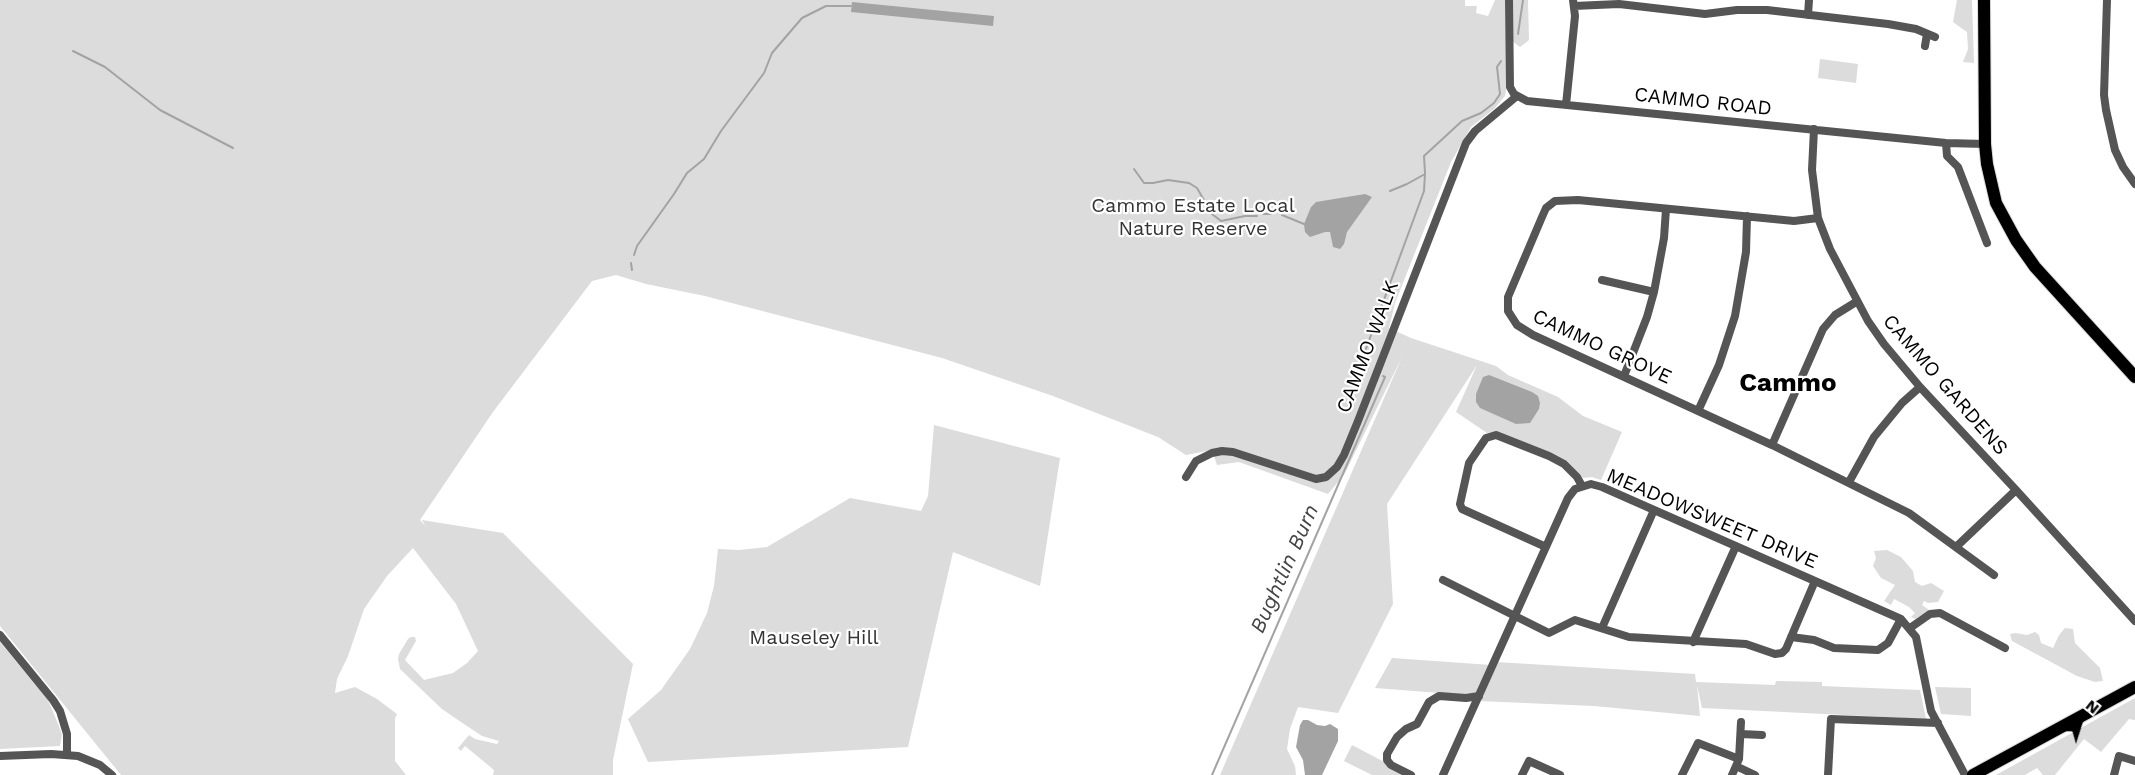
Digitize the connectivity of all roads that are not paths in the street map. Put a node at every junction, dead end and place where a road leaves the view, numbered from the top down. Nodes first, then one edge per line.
1 (1509, 0) edge
2 (1809, 0) edge
3 (1984, 0) edge
4 (2107, 0) edge
5 (1573, 3) edge
6 (1808, 15) junction
7 (1925, 46) dead end
8 (1517, 96) junction
9 (1566, 105) junction
10 (1814, 129) junction
11 (1946, 143) junction
12 (1985, 144) junction
13 (2135, 183) edge
14 (1666, 209) junction
15 (1747, 216) junction
16 (1818, 218) junction
17 (1988, 243) dead end
18 (1602, 280) dead end
19 (1654, 291) junction
20 (1856, 302) junction
21 (1624, 376) junction
22 (2135, 377) edge
23 (1920, 387) junction
24 (1698, 411) junction
25 (1772, 445) junction
26 (1186, 477) dead end
27 (1849, 482) junction
28 (1582, 486) junction
29 (2016, 490) junction
30 (1654, 510) junction
31 (1736, 546) junction
32 (1546, 547) junction
33 (1956, 547) junction
34 (1994, 575) dead end
35 (1443, 580) dead end
36 (1815, 581) junction
37 (1515, 616) junction
38 (1901, 619) junction
39 (2135, 621) edge
40 (1602, 628) junction
41 (1910, 628) junction
42 (0, 635) edge
43 (1791, 637) junction
44 (1693, 642) junction
45 (2005, 648) dead end
46 (2135, 687) edge
47 (1479, 696) junction
48 (1741, 722) dead end
49 (1938, 723) junction
50 (1741, 734) junction
51 (1762, 735) dead end
52 (67, 754) junction
53 (0, 756) edge
54 (2135, 761) edge
55 (1738, 762) junction
56 (112, 775) edge
57 (1411, 775) edge
58 (1443, 775) edge
59 (1522, 775) edge
60 (1560, 775) edge
61 (1682, 775) edge
62 (1732, 775) edge
63 (1755, 775) edge
64 (1828, 775) edge
65 (1965, 775) edge
66 (1973, 775) edge
67 (2114, 775) edge

1 - 8 street
2 - 6 street
3 - 12 main road
4 - 13 street
5 - 6 street
5 - 9 street
6 - 7 street
8 - 9 street, CAMMO ROAD
8 - 26 street, CAMMO WALK
9 - 10 street, CAMMO ROAD
10 - 11 street, CAMMO ROAD
10 - 16 street, CAMMO GARDENS
11 - 12 street, CAMMO ROAD
11 - 17 street
12 - 22 main road
14 - 15 street, CAMMO GROVE
14 - 19 street
14 - 21 street, CAMMO GROVE
15 - 16 street, CAMMO GROVE
15 - 24 street
16 - 20 street, CAMMO GARDENS
18 - 19 street
19 - 21 street
20 - 23 street, CAMMO GARDENS
20 - 25 street
21 - 24 street, CAMMO GROVE
23 - 27 street
23 - 29 street, CAMMO GARDENS
24 - 25 street, CAMMO GROVE
25 - 27 street, CAMMO GROVE
27 - 33 street, CAMMO GROVE
28 - 30 street, MEADOWSWEET DRIVE
28 - 32 street, MEADOWSWEET DRIVE
28 - 32 street
29 - 33 street
29 - 39 street, CAMMO GARDENS
30 - 31 street, MEADOWSWEET DRIVE
30 - 40 street
31 - 36 street, MEADOWSWEET DRIVE
31 - 44 street
32 - 37 street, MEADOWSWEET DRIVE
33 - 34 street, CAMMO GROVE
35 - 37 street
36 - 38 street, MEADOWSWEET DRIVE
36 - 43 street
37 - 40 street
37 - 47 street, MEADOWSWEET DRIVE
38 - 41 street, MEADOWSWEET DRIVE
38 - 43 street
40 - 44 street
41 - 45 street
41 - 49 street, MEADOWSWEET DRIVE
42 - 52 street
43 - 44 street
46 - 66 main road
47 - 57 street
47 - 58 street, MEADOWSWEET DRIVE
48 - 50 street
49 - 64 street
49 - 65 street, MEADOWSWEET DRIVE
50 - 51 street
50 - 55 street
52 - 53 street
52 - 56 street
54 - 67 street
55 - 61 street
55 - 62 street
55 - 63 street
59 - 60 street

